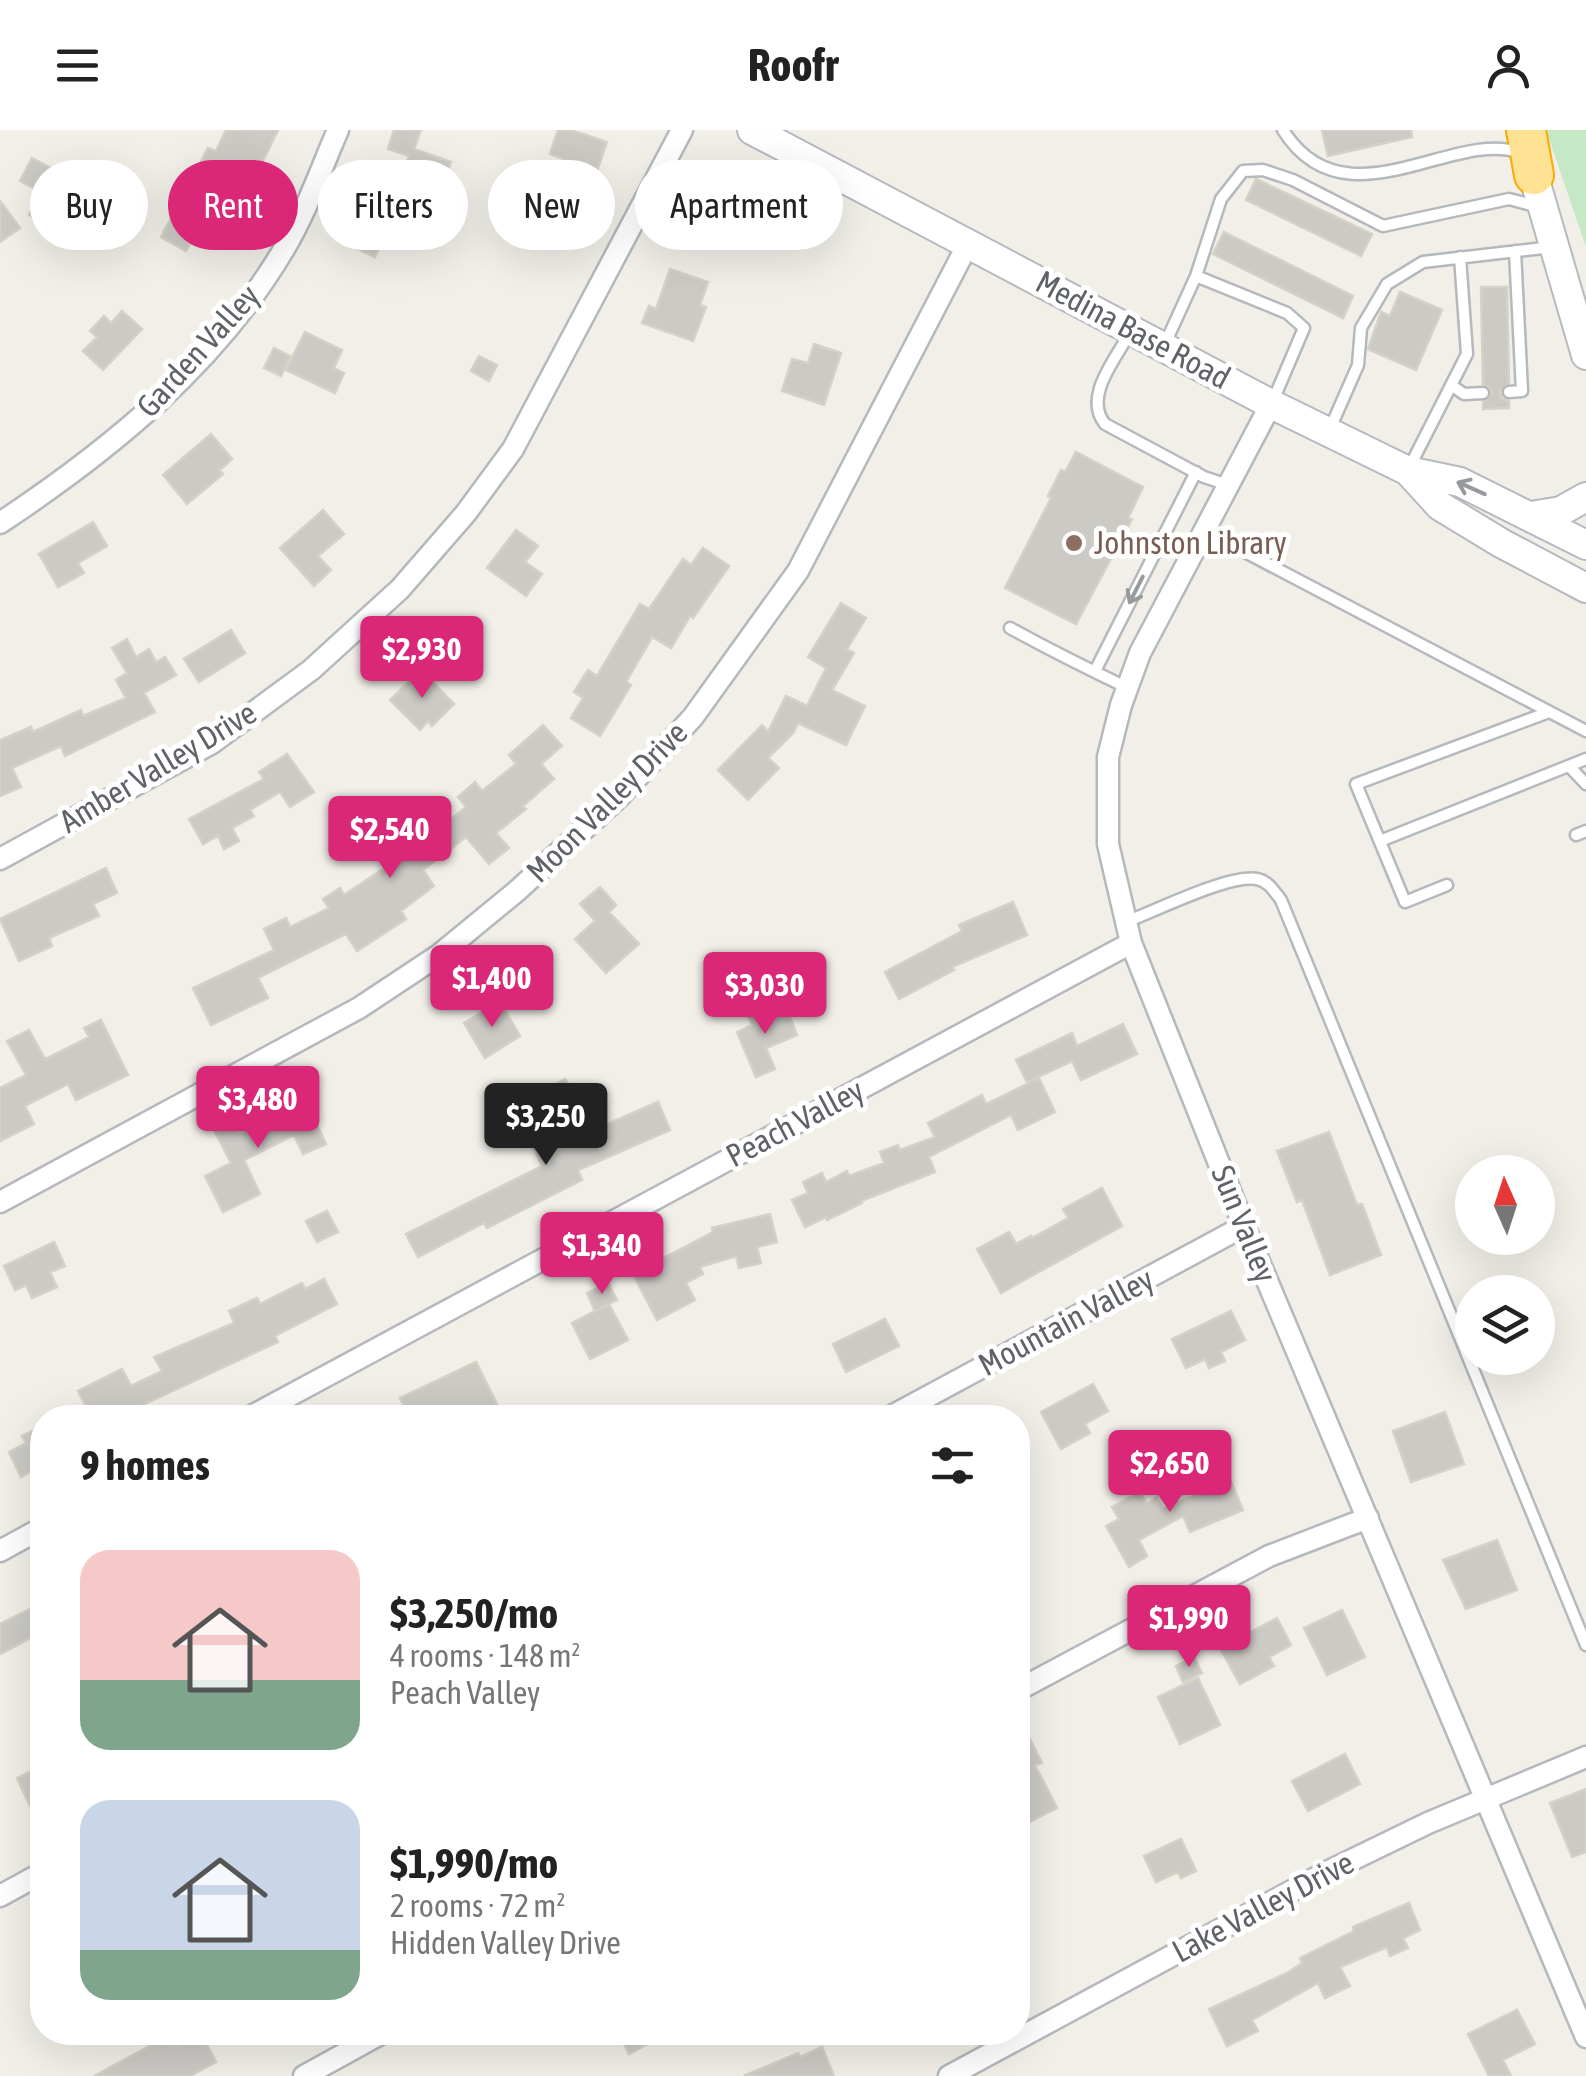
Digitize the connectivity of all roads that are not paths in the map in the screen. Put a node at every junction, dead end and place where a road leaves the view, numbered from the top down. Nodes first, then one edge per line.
1 (338, 130) edge
2 (682, 130) edge
3 (752, 130) edge
4 (1283, 130) edge
5 (1524, 130) edge
6 (1539, 193) junction
7 (969, 242) junction
8 (1555, 247) junction
9 (1515, 251) junction
10 (1460, 257) junction
11 (1196, 276) junction
12 (1132, 329) junction
13 (1164, 346) junction
14 (1586, 355) edge
15 (1452, 385) junction
16 (1509, 392) dead end
17 (1483, 393) dead end
18 (1272, 404) junction
19 (1329, 432) junction
20 (1408, 471) junction
21 (1196, 472) junction
22 (1228, 485) junction
23 (1586, 497) edge
24 (1531, 516) junction
25 (0, 523) edge
26 (1204, 530) junction
27 (1586, 545) edge
28 (1586, 588) edge
29 (1010, 628) dead end
30 (1096, 670) junction
31 (1128, 688) junction
32 (1549, 712) junction
33 (1586, 731) edge
34 (1586, 759) edge
35 (1569, 766) junction
36 (1586, 784) edge
37 (1380, 841) junction
38 (0, 859) edge
39 (1447, 885) dead end
40 (1129, 932) junction
41 (0, 1202) edge
42 (1244, 1226) junction
43 (272, 1405) edge
44 (912, 1405) edge
45 (1368, 1518) junction
46 (30, 1535) edge
47 (0, 1551) edge
48 (1586, 1646) edge
49 (1030, 1684) edge
50 (1586, 1757) edge
51 (1487, 1797) junction
52 (30, 1880) edge
53 (0, 1896) edge
54 (1030, 2032) edge
55 (1586, 2036) edge
56 (360, 2045) edge
57 (1006, 2045) edge
58 (304, 2076) edge
59 (949, 2076) edge

1 - 25 street, Garden Valley
2 - 38 street, Amber Valley Drive
3 - 7 street, Medina Base Road
4 - 6 lane
5 - 6 highway
6 - 8 street
6 - 11 lane
7 - 12 street, Medina Base Road
7 - 41 street, Moon Valley Drive
8 - 9 lane
8 - 14 street
9 - 10 lane
9 - 16 lane
10 - 15 lane
10 - 19 lane
11 - 13 lane
11 - 18 lane
12 - 13 street, Medina Base Road
12 - 21 lane
13 - 18 street, Medina Base Road
15 - 17 lane
15 - 20 lane
18 - 19 street, Medina Base Road
18 - 22 street, Sun Valley
19 - 20 street, Medina Base Road
24 -> 20 street, Medina Base Road
20 - 28 street, Medina Base Road
21 - 22 lane
21 -> 30 lane
22 - 26 street, Sun Valley
23 - 24 street
24 - 27 street, Medina Base Road
26 - 31 street, Sun Valley
26 - 32 lane
29 - 30 lane
30 - 31 lane
31 - 40 street, Sun Valley
32 - 33 lane
32 - 37 lane
34 - 35 lane
35 - 36 lane
35 - 37 lane
37 - 39 lane
40 - 42 street, Sun Valley
40 - 43 street, Peach Valley
40 - 48 lane
42 - 44 street, Mountain Valley
42 - 45 street, Sun Valley
45 - 49 street
45 - 51 street, Sun Valley
46 - 47 street
50 - 51 street, Lake Valley Drive
51 - 54 street, Lake Valley Drive
51 - 55 street, Sun Valley
52 - 53 street
56 - 58 street
57 - 59 street, Lake Valley Drive

